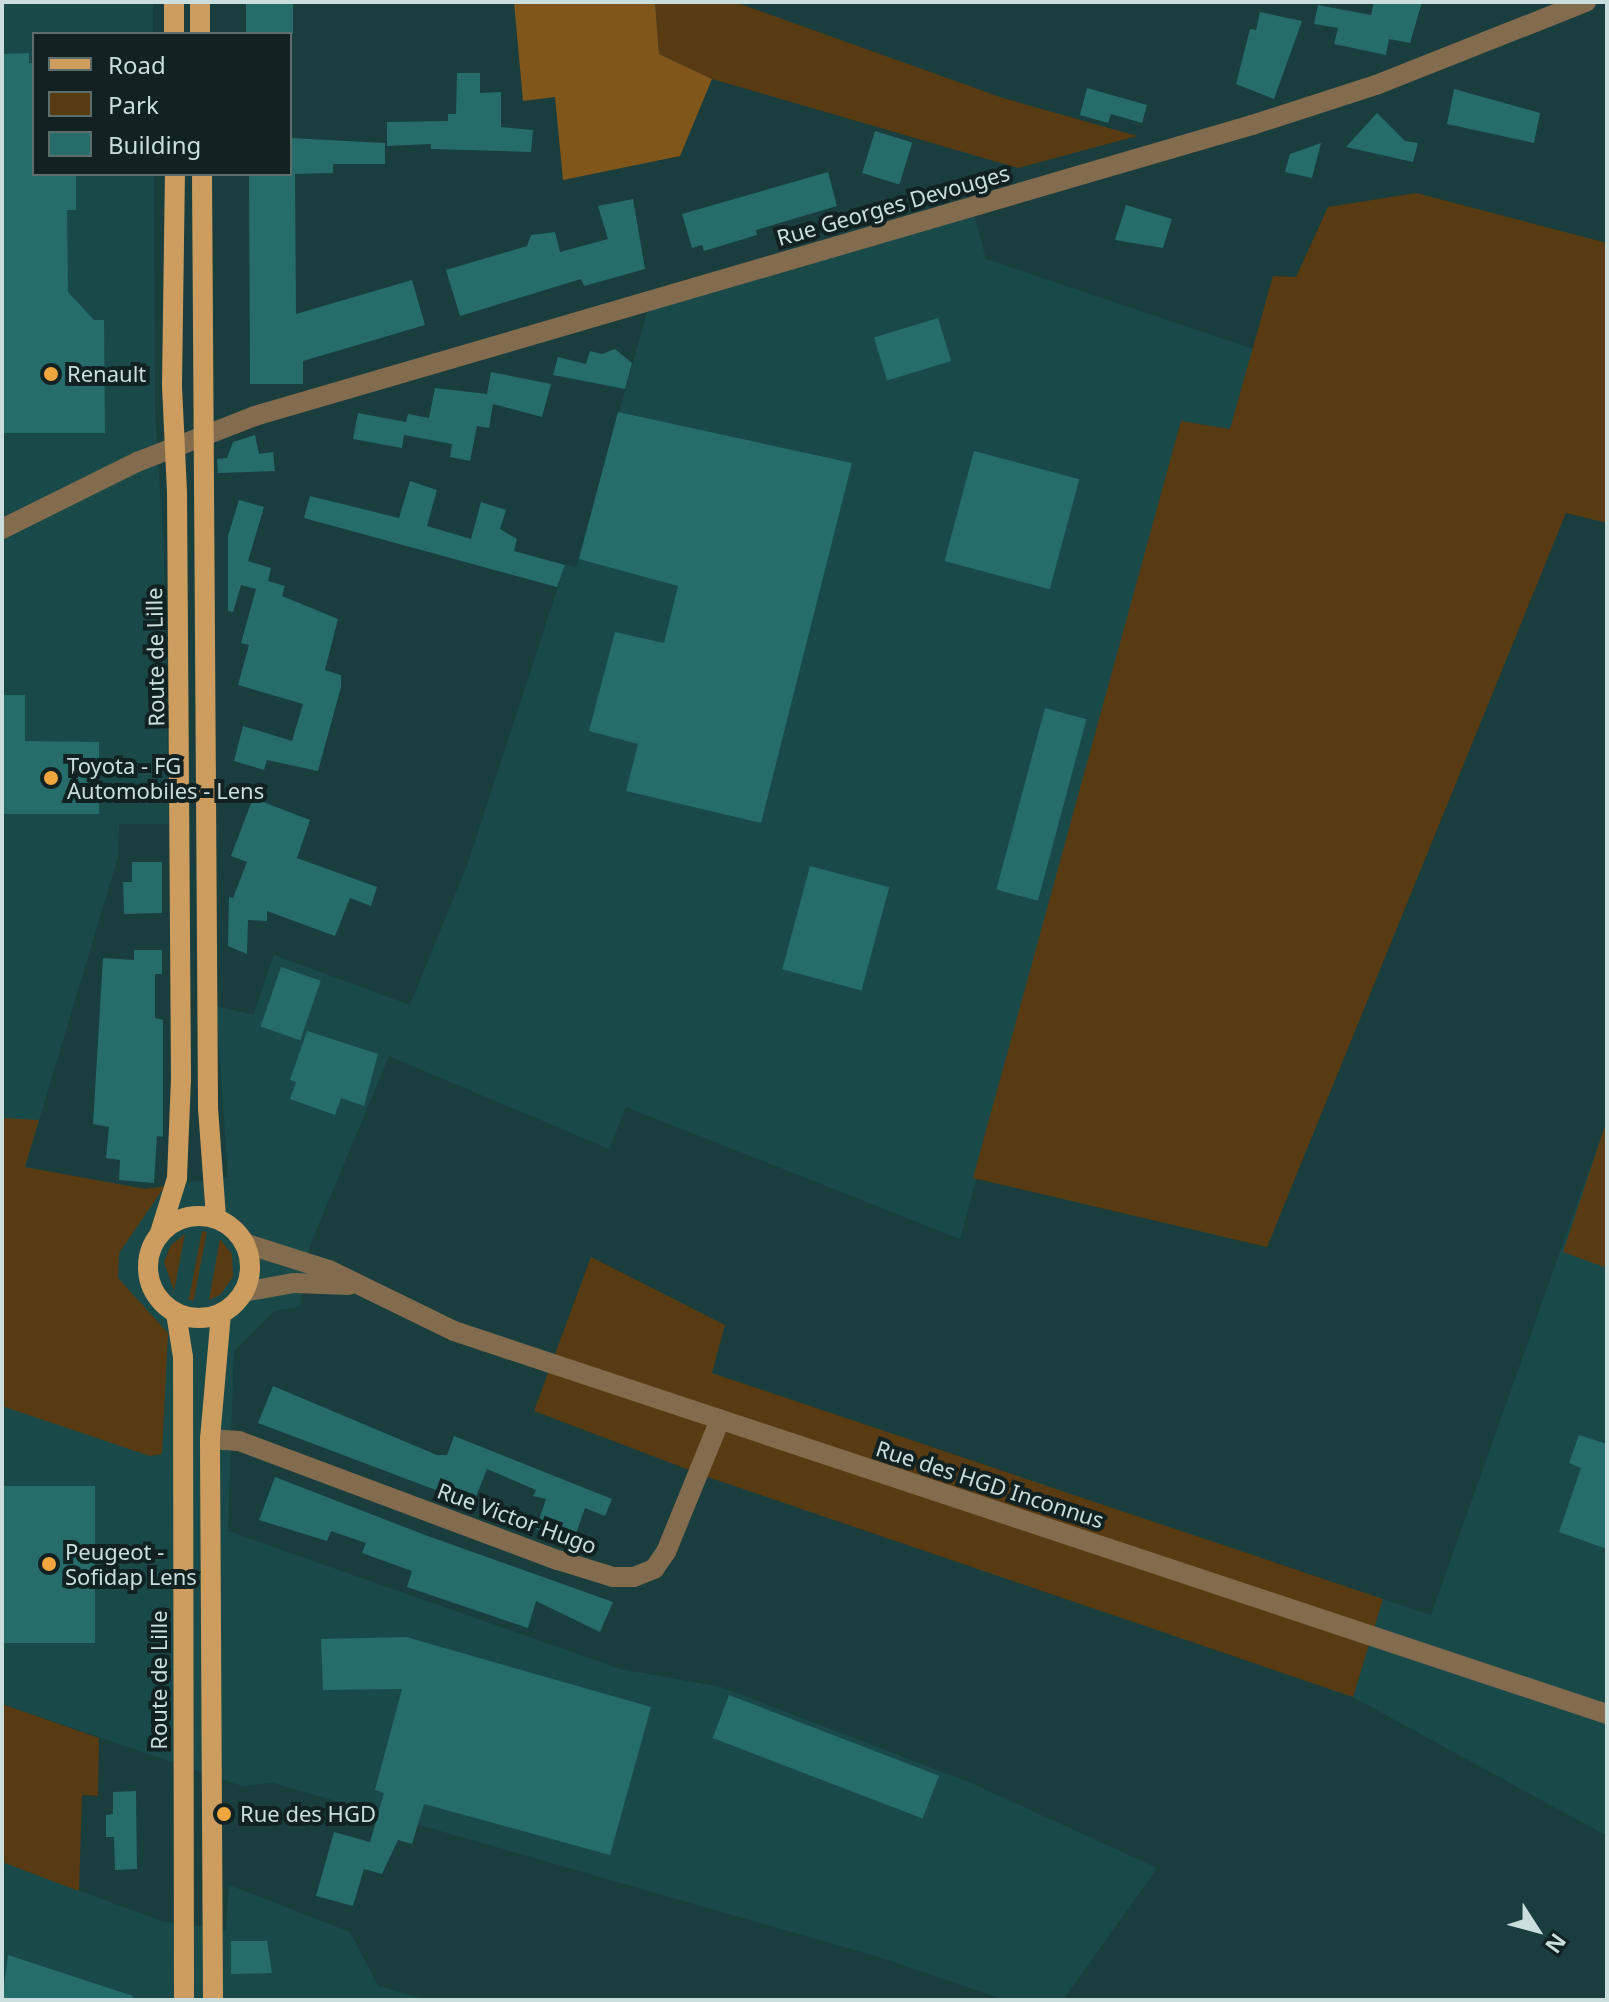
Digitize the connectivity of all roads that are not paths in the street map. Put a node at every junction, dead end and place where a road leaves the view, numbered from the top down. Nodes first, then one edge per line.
1 (174, 2) edge
2 (200, 2) edge
3 (1586, 2) edge
4 (174, 32) edge
5 (200, 32) edge
6 (175, 176) edge
7 (202, 176) edge
8 (206, 434) junction
9 (177, 445) junction
10 (2, 529) edge
11 (216, 1218) junction
12 (160, 1233) junction
13 (244, 1243) junction
14 (365, 1286) junction
15 (243, 1292) junction
16 (176, 1313) junction
17 (221, 1313) junction
18 (720, 1420) junction
19 (210, 1439) junction
20 (1607, 1714) edge
21 (184, 2000) edge
22 (213, 2000) edge

1 - 4 main road
2 - 5 main road
3 - 8 street, Rue Georges Devouges
6 - 9 main road, Route de Lille
7 - 8 main road
8 - 9 street, Rue Georges Devouges
8 - 11 main road
9 - 10 street, Rue Georges Devouges
9 - 12 main road, Route de Lille
11 - 12 main road
11 - 13 main road
12 - 16 main road
13 - 14 street, Rue des HGD Inconnus
13 - 15 main road
14 - 15 street, Rue des HGD Inconnus
14 - 18 street, Rue des HGD Inconnus
15 - 17 main road
16 - 17 main road
16 - 21 main road, Route de Lille
17 - 19 main road
18 - 19 street, Rue Victor Hugo
18 - 20 street, Rue des HGD Inconnus
19 - 22 main road

